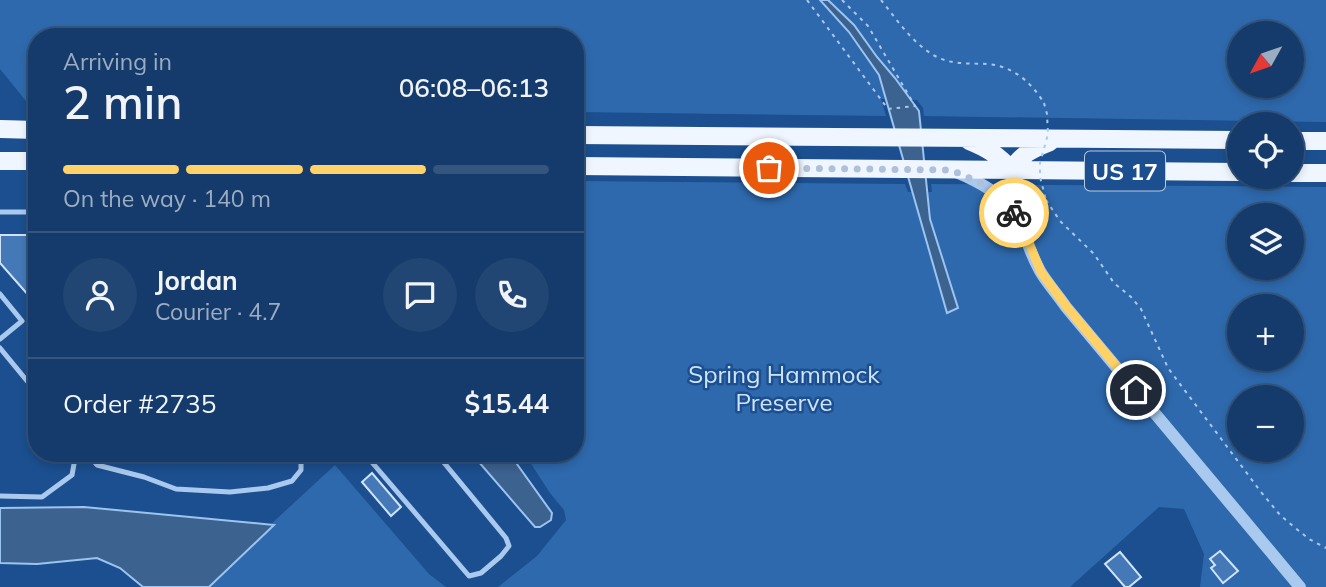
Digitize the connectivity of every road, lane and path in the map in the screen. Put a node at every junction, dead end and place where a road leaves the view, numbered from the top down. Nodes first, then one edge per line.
1 (807, 0) edge
2 (842, 0) edge
3 (881, 0) edge
4 (0, 129) edge
5 (28, 130) edge
6 (584, 135) edge
7 (962, 138) junction
8 (1060, 139) junction
9 (1227, 140) edge
10 (1304, 141) edge
11 (1326, 141) edge
12 (0, 161) edge
13 (28, 162) edge
14 (584, 166) edge
15 (944, 170) junction
16 (1011, 170) junction
17 (1227, 172) edge
18 (1304, 173) edge
19 (1326, 173) edge
20 (0, 212) edge
21 (28, 212) edge
22 (1019, 219) junction
23 (0, 294) edge
24 (0, 339) edge
25 (0, 348) edge
26 (28, 382) edge
27 (74, 462) edge
28 (94, 462) edge
29 (301, 462) edge
30 (372, 462) edge
31 (443, 462) edge
32 (0, 496) edge
33 (1326, 548) edge
34 (1300, 587) edge

1 - 2 path
3 - 33 path, bridge
4 - 5 main road
6 - 7 main road, US 17
7 - 8 main road, US 17
7 - 16 main road
8 - 9 main road, US 17
8 - 16 main road
10 - 11 main road
12 - 13 main road
14 - 15 main road, US 17
15 - 16 main road, US 17
15 - 22 street
16 - 17 main road, US 17
16 - 22 street
18 - 19 main road
20 - 21 lane
22 - 34 street
23 - 24 lane
25 - 26 lane
27 - 32 lane
28 - 29 lane
30 - 31 lane

